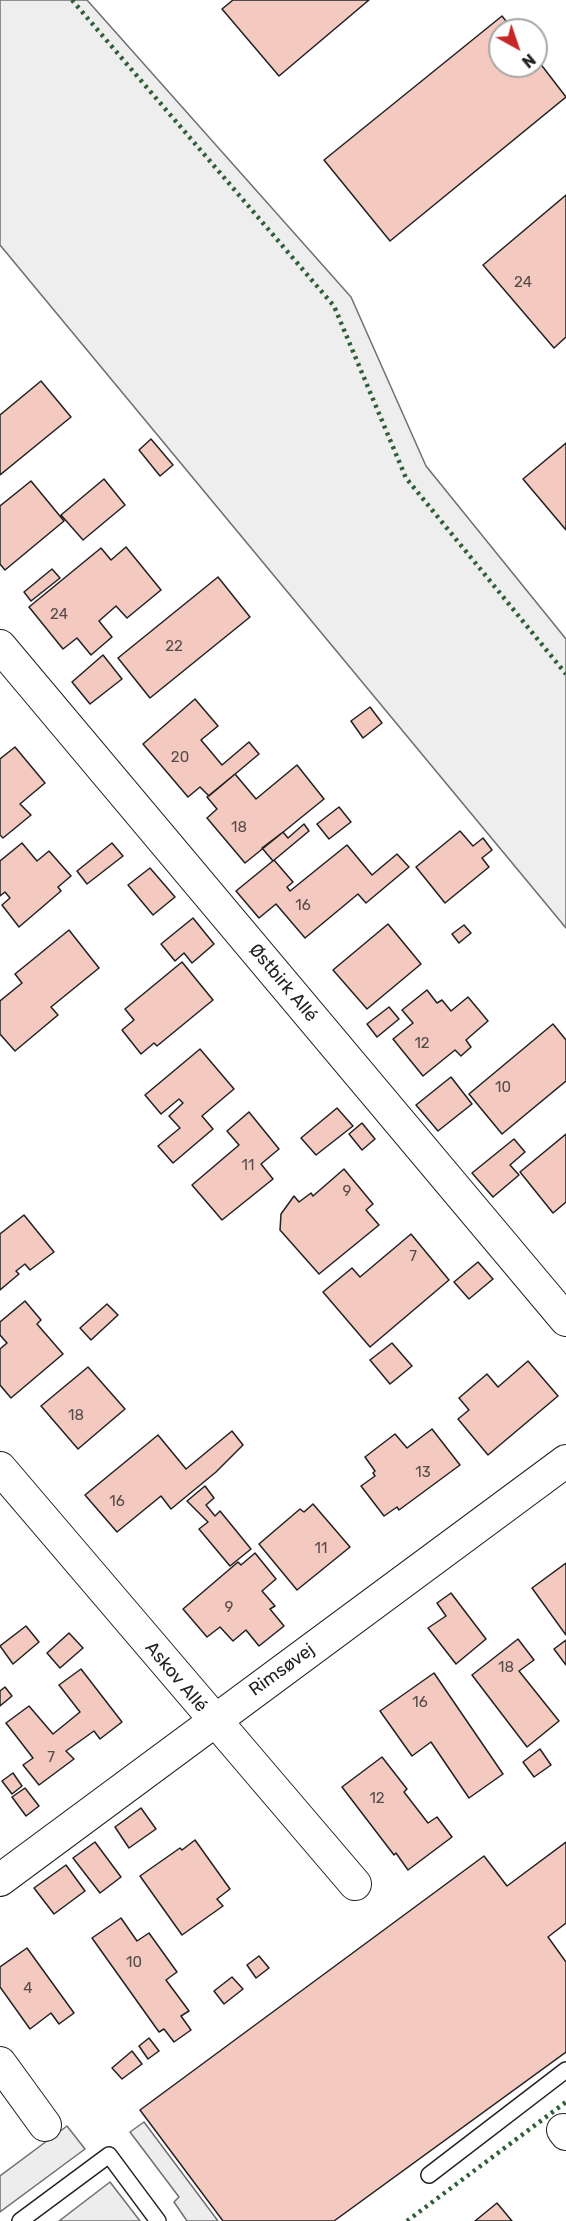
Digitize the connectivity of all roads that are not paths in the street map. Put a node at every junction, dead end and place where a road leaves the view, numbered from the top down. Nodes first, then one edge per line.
1 (0, 646) edge
2 (566, 1320) edge
3 (566, 1461) edge
4 (0, 1468) edge
5 (213, 1721) junction
6 (0, 1880) edge
7 (355, 1884) dead end
8 (0, 2063) edge
9 (566, 2070) edge
10 (45, 2125) dead end
11 (429, 2175) dead end
12 (20, 2221) edge
13 (158, 2221) edge

1 - 2 street, Østbirk Allé
3 - 5 street, Rimsøvej
4 - 5 street, Askov Allé
5 - 6 street, Rimsøvej
5 - 7 street, Askov Allé
8 - 10 street
9 - 11 lane
12 - 13 lane

